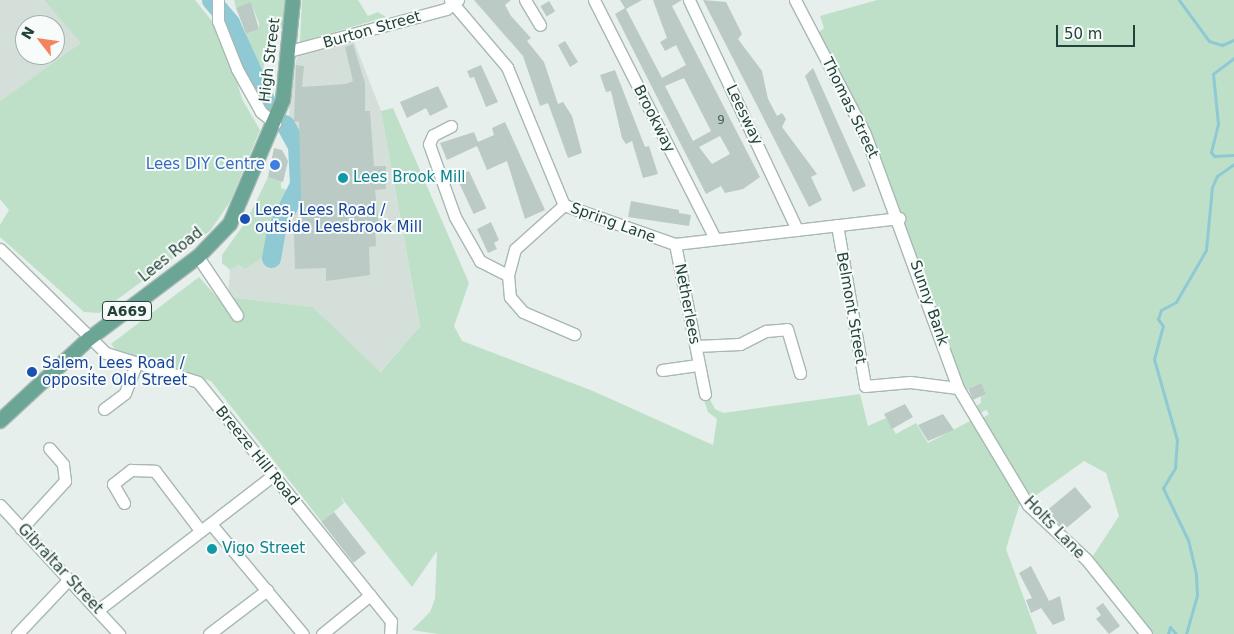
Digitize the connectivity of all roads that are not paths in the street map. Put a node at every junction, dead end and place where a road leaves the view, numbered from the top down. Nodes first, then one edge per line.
1 (218, 0) edge
2 (293, 0) edge
3 (525, 0) edge
4 (594, 0) edge
5 (689, 0) edge
6 (795, 0) edge
7 (454, 2) edge
8 (540, 25) dead end
9 (289, 51) junction
10 (275, 123) junction
11 (451, 126) dead end
12 (564, 205) junction
13 (899, 218) junction
14 (837, 226) junction
15 (798, 230) junction
16 (714, 238) junction
17 (675, 244) junction
18 (0, 249) edge
19 (198, 257) junction
20 (508, 275) junction
21 (237, 315) dead end
22 (574, 334) dead end
23 (89, 339) junction
24 (696, 346) junction
25 (136, 362) junction
26 (696, 365) junction
27 (662, 370) dead end
28 (800, 372) dead end
29 (958, 388) junction
30 (704, 394) dead end
31 (104, 409) dead end
32 (2, 414) edge
33 (49, 448) dead end
34 (272, 476) junction
35 (124, 503) dead end
36 (0, 505) edge
37 (211, 524) junction
38 (21, 529) junction
39 (200, 530) junction
40 (68, 580) junction
41 (267, 590) junction
42 (370, 594) junction
43 (98, 610) junction
44 (17, 634) edge
45 (119, 634) edge
46 (209, 634) edge
47 (303, 634) edge
48 (322, 634) edge
49 (390, 634) edge
50 (1146, 634) edge

1 - 10 street
2 - 9 main road, High Street / A669
3 - 8 street
4 - 16 street, Brookway
5 - 15 street, Leesway
6 - 13 street, Thomas Street
7 - 9 street, Burton Street
7 - 12 street, Spring Lane
9 - 10 main road, High Street / A669
10 - 19 main road, Lees Road / A669
11 - 20 street
12 - 17 street, Spring Lane
12 - 20 street
13 - 14 street, Spring Lane
13 - 29 street, Sunny Bank
14 - 15 street, Spring Lane
14 - 29 street, Belmont Street
15 - 16 street, Spring Lane
16 - 17 street, Spring Lane
17 - 24 street, Netherlees
18 - 23 street, Breeze Hill Road
19 - 21 street
19 - 23 main road, Lees Road / A669
20 - 22 street
23 - 25 street, Breeze Hill Road
23 - 32 main road, Lees Road / A669
24 - 26 street, Netherlees
24 - 28 street
25 - 31 street
25 - 34 street, Breeze Hill Road
26 - 27 street, Netherlees
26 - 30 street, Netherlees
29 - 50 street, Holts Lane
33 - 38 street
34 - 37 street
34 - 42 street, Breeze Hill Road
35 - 39 street
36 - 38 street, Gibraltar Street
37 - 39 street
37 - 41 street
38 - 40 street, Gibraltar Street
39 - 43 street
40 - 43 street, Gibraltar Street
40 - 44 street
41 - 46 street
41 - 47 street
42 - 48 street
42 - 49 street, Breeze Hill Road
43 - 45 street, Gibraltar Street

